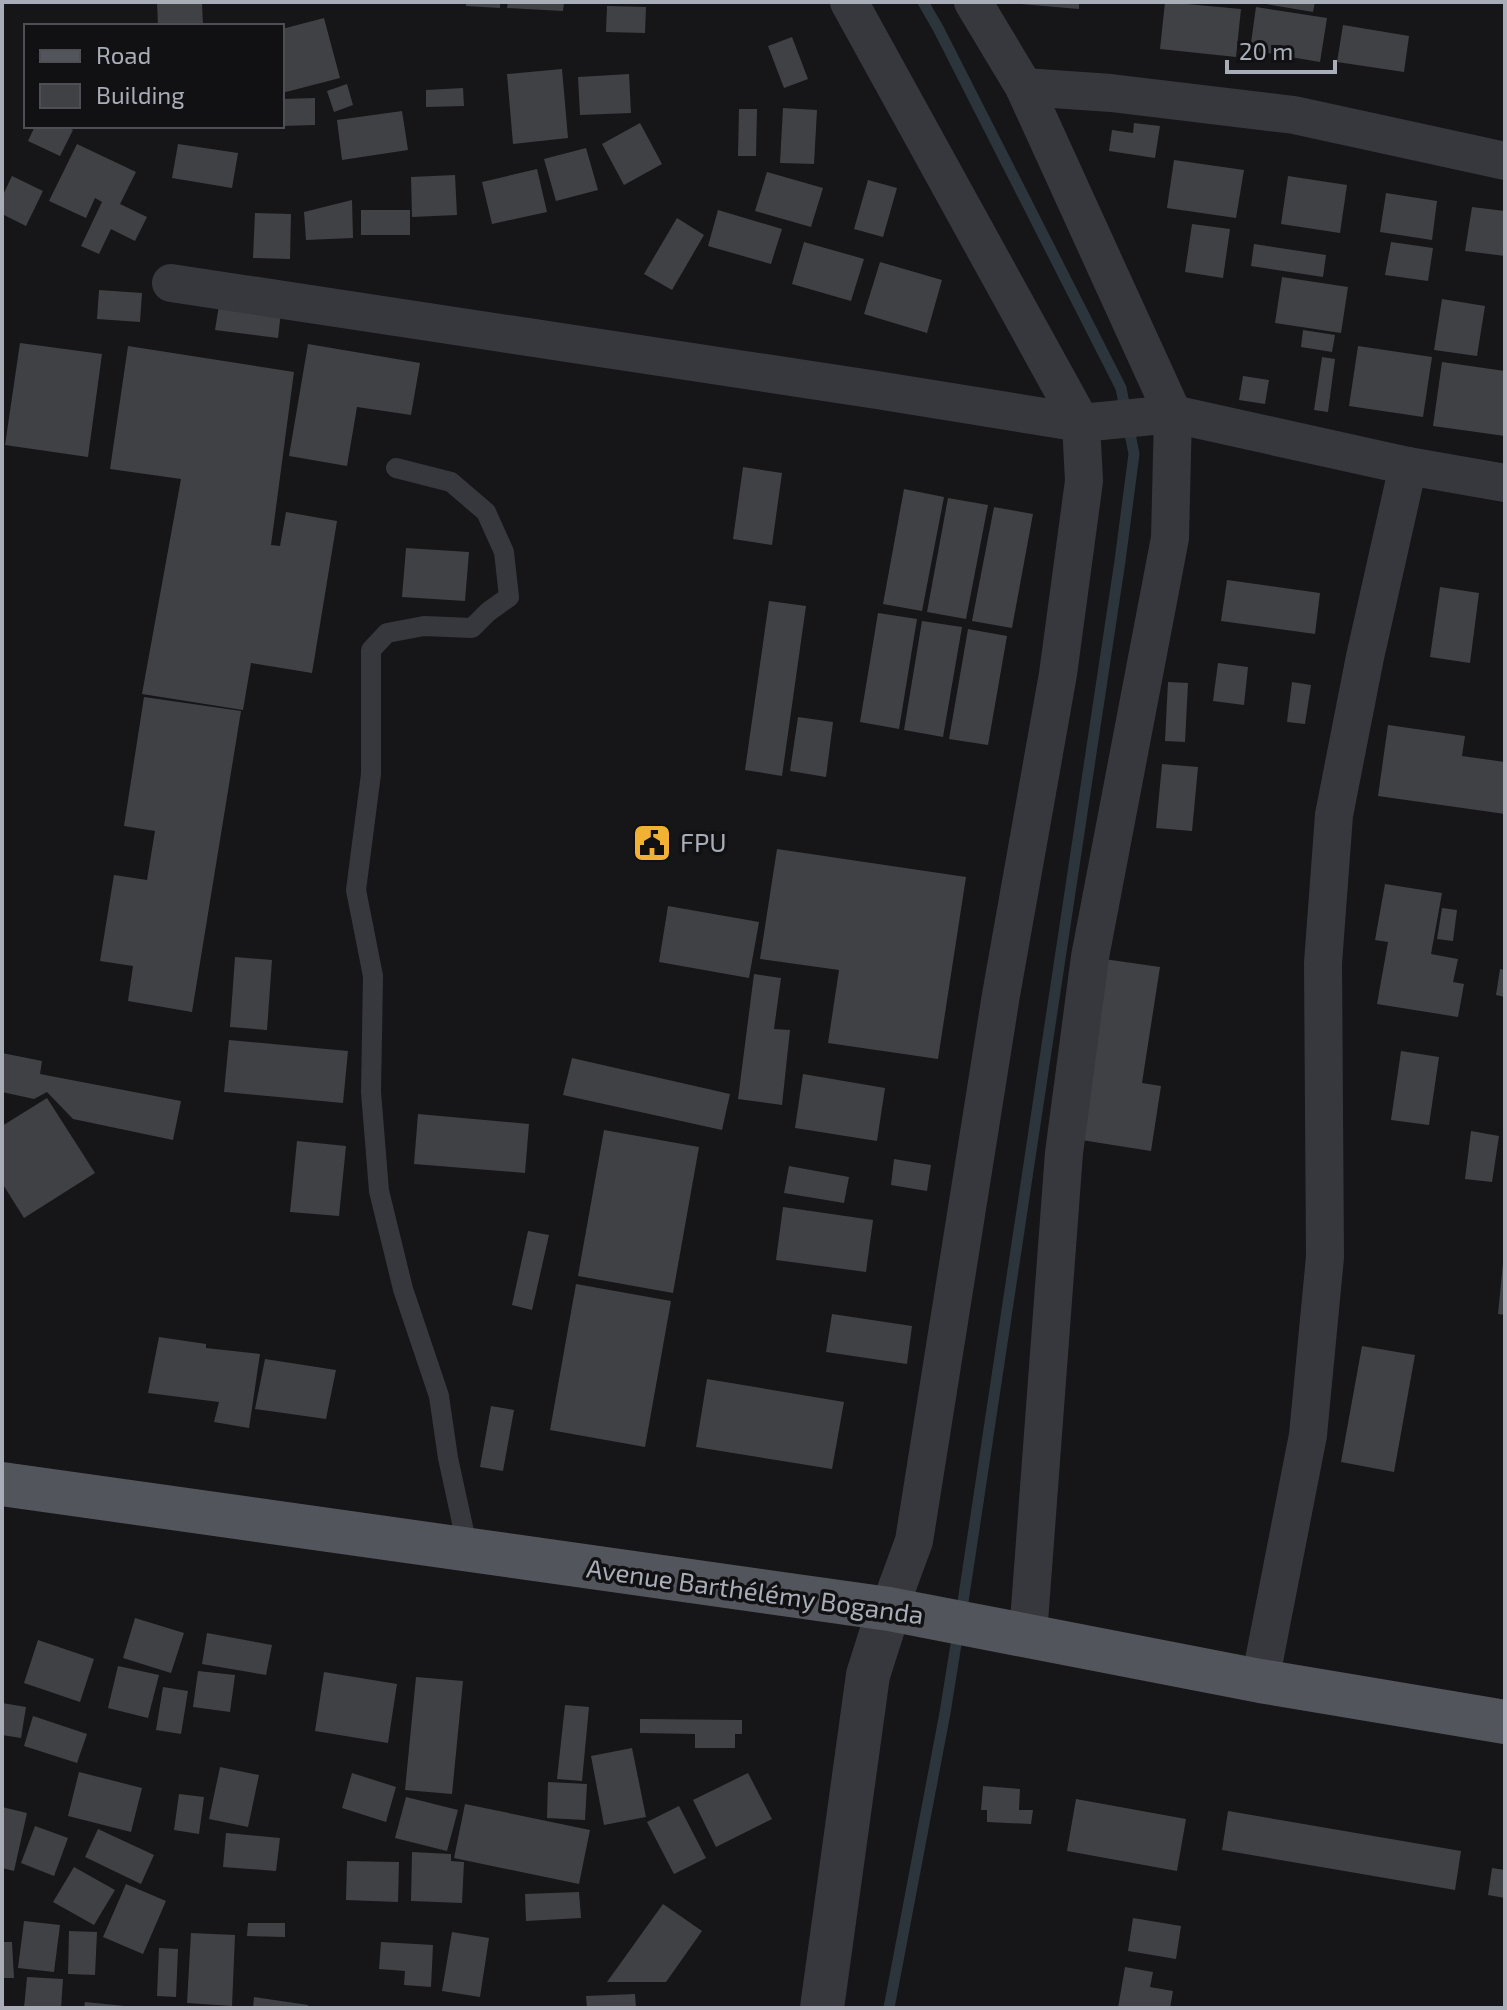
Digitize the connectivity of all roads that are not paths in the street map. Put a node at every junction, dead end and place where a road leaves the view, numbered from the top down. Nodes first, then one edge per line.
1 (849, 2) edge
2 (973, 2) edge
3 (1024, 87) junction
4 (1505, 161) edge
5 (171, 283) dead end
6 (1173, 414) junction
7 (1081, 423) junction
8 (1408, 466) junction
9 (396, 468) dead end
10 (1505, 483) edge
11 (2, 1484) edge
12 (469, 1551) junction
13 (908, 1613) junction
14 (1012, 1632) junction
15 (1260, 1681) junction
16 (1505, 1722) edge
17 (822, 2008) edge

1 - 7 street
2 - 3 street
3 - 4 street
3 - 6 street
5 - 7 street
6 - 7 street
6 - 8 street
6 - 14 street
7 - 13 street
8 - 10 street
8 - 15 street
9 - 12 lane
11 - 12 main road, Avenue Barthélémy Boganda
12 - 13 main road, Avenue Barthélémy Boganda
13 - 14 main road, Avenue Barthélémy Boganda
13 - 17 street
14 - 15 main road, Avenue Barthélémy Boganda
15 - 16 main road, Avenue Barthélémy Boganda

